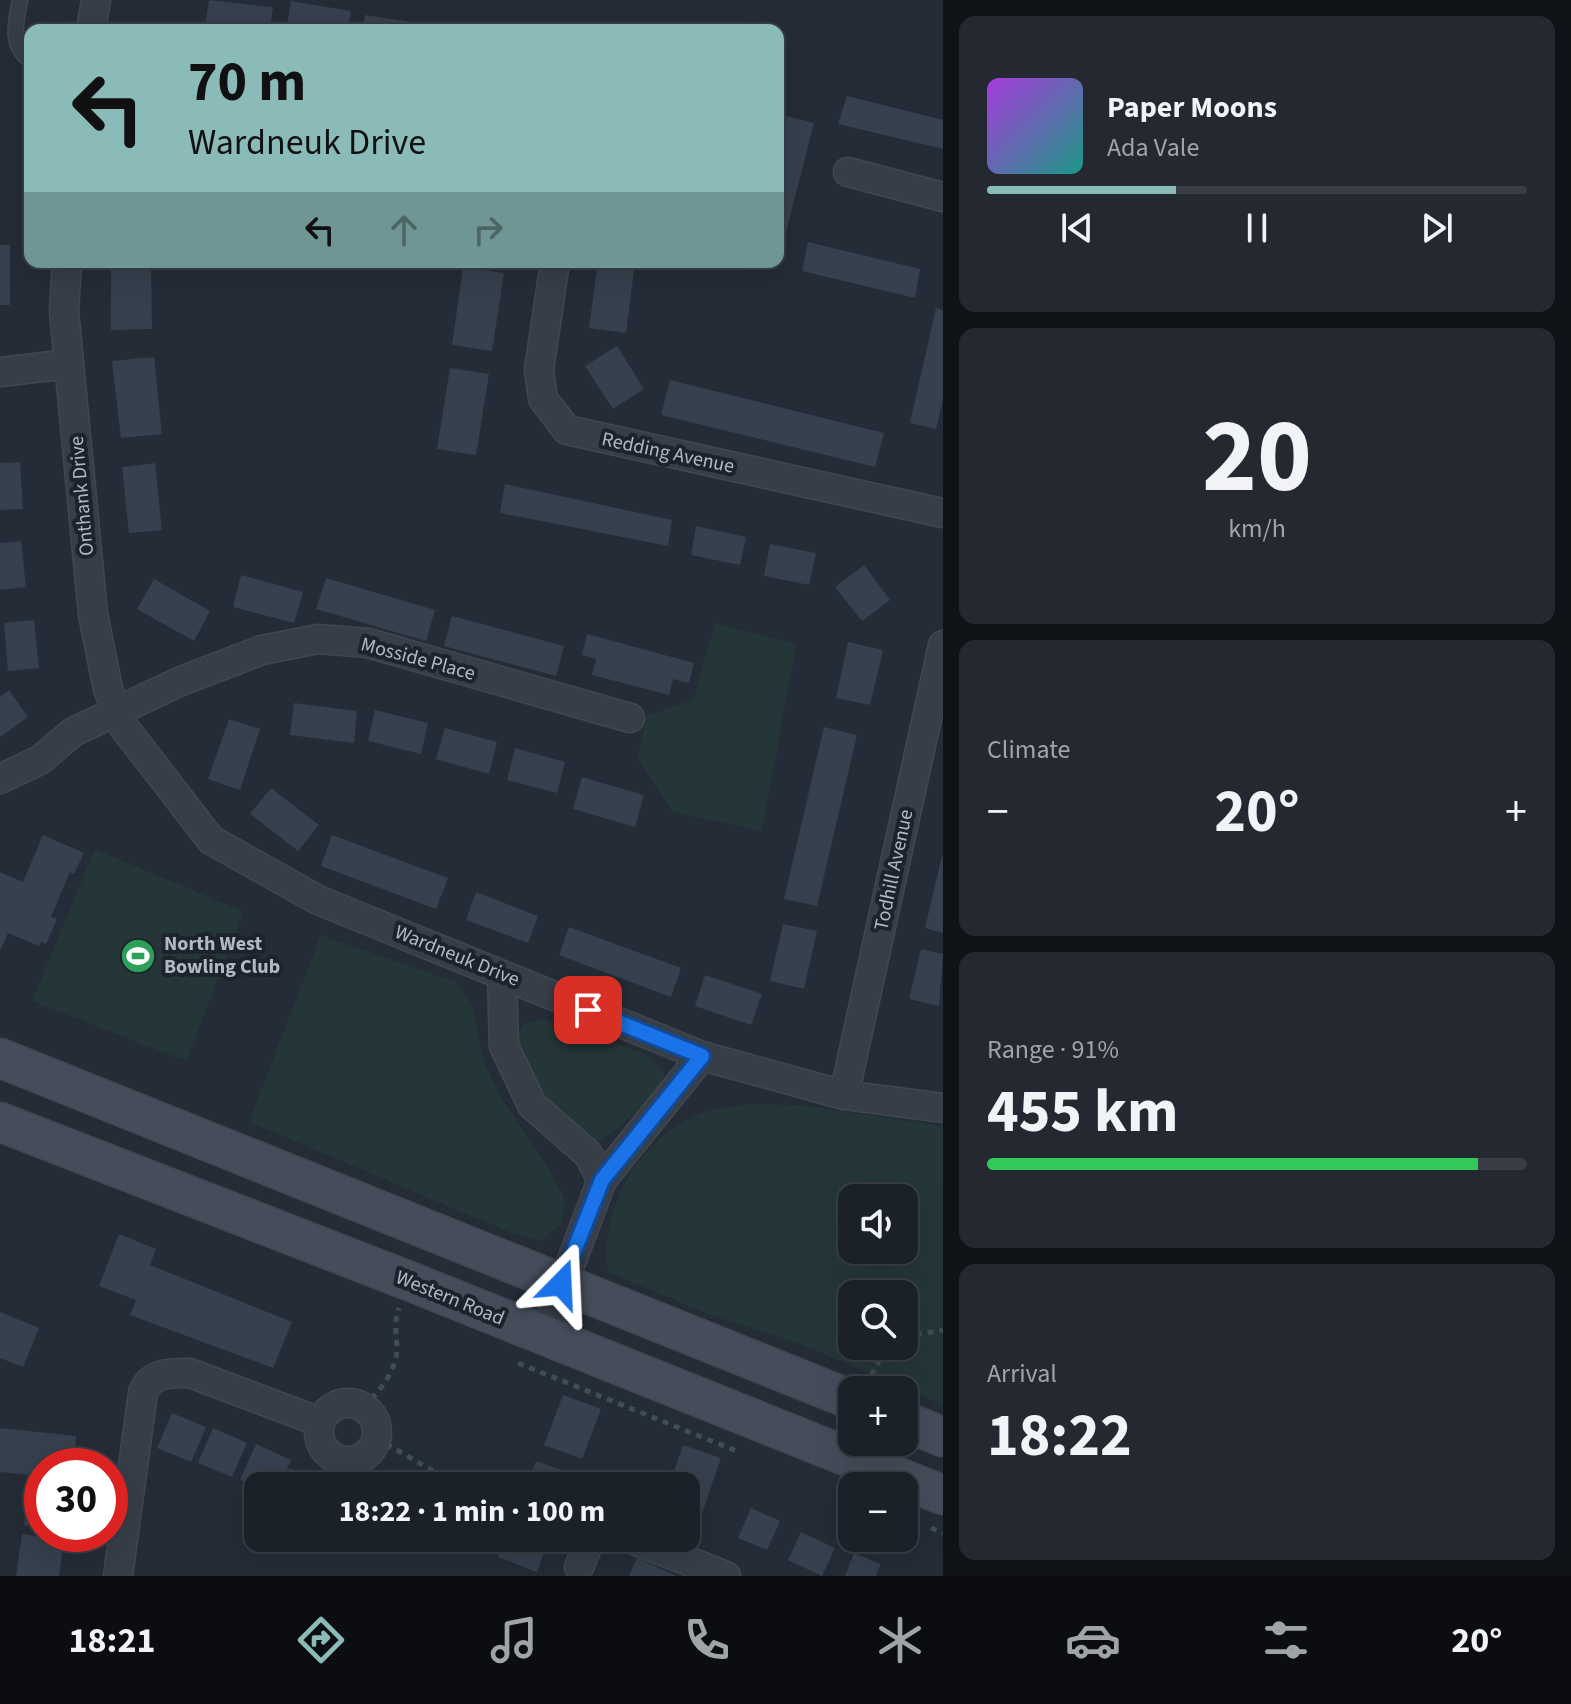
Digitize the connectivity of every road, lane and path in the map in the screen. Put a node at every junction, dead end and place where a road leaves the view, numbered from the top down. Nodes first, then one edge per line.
1 (20, 0) edge
2 (96, 0) edge
3 (92, 24) edge
4 (24, 56) edge
5 (848, 172) dead end
6 (943, 197) edge
7 (67, 268) edge
8 (554, 268) edge
9 (69, 364) junction
10 (0, 372) edge
11 (943, 513) edge
12 (943, 645) edge
13 (630, 718) dead end
14 (120, 720) junction
15 (0, 779) edge
16 (502, 975) junction
17 (702, 1056) junction
18 (0, 1058) edge
19 (844, 1095) junction
20 (943, 1108) edge
21 (129, 1110) junction
22 (0, 1122) edge
23 (111, 1165) junction
24 (602, 1180) junction
25 (409, 1281) junction
26 (561, 1284) junction
27 (943, 1330) edge
28 (918, 1334) edge
29 (543, 1337) junction
30 (838, 1380) edge
31 (363, 1407) junction
32 (320, 1422) junction
33 (918, 1427) edge
34 (943, 1437) edge
35 (376, 1438) junction
36 (435, 1472) edge
37 (940, 1486) edge
38 (585, 1552) edge
39 (665, 1552) edge
40 (579, 1567) dead end
41 (118, 1576) edge
42 (726, 1576) edge

1 - 4 lane
2 - 3 street
5 - 6 street
7 - 9 street, Onthank Drive
8 - 11 street, Redding Avenue
9 - 10 street
9 - 14 street, Onthank Drive
12 - 19 street, Todhill Avenue
13 - 14 street, Mosside Place
14 - 15 street
14 - 16 street, Wardneuk Drive
16 - 17 street, Wardneuk Drive
16 - 24 street
17 - 19 street, Wardneuk Drive
17 - 24 street
18 - 21 main road
19 - 20 street, Wardneuk Drive
21 - 23 main road
21 - 26 main road
22 - 23 main road, Western Road
23 - 25 main road, Western Road
24 - 26 street
25 - 29 main road, Western Road
25 - 31 path
26 - 29 street
26 - 30 main road
27 - 28 path
29 - 37 main road, Western Road
31 - 32 street
31 - 35 street
32 - 35 street
32 - 41 street
33 - 34 main road
35 - 36 path
38 - 40 street
39 - 42 street

